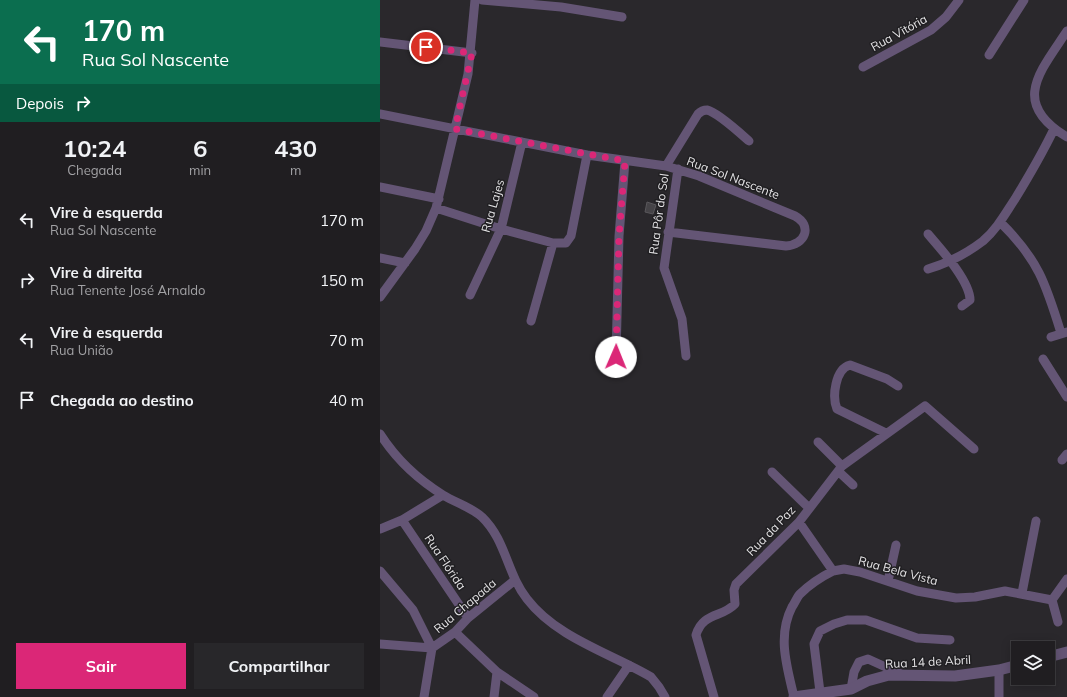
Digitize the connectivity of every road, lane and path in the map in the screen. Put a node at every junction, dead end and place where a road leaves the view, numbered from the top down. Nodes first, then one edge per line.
1 (475, 0) edge
2 (482, 0) edge
3 (959, 0) edge
4 (1024, 0) edge
5 (622, 17) dead end
6 (1067, 31) edge
7 (380, 42) edge
8 (472, 53) junction
9 (989, 55) dead end
10 (863, 67) dead end
11 (380, 114) edge
12 (455, 129) junction
13 (1054, 129) junction
14 (1067, 137) edge
15 (749, 141) dead end
16 (522, 142) junction
17 (587, 155) junction
18 (625, 161) junction
19 (666, 166) junction
20 (678, 169) junction
21 (380, 187) edge
22 (438, 203) junction
23 (1000, 222) junction
24 (501, 229) junction
25 (668, 232) junction
26 (928, 234) dead end
27 (557, 243) junction
28 (380, 258) edge
29 (951, 261) junction
30 (405, 262) junction
31 (928, 269) dead end
32 (470, 295) dead end
33 (380, 297) edge
34 (962, 306) dead end
35 (531, 321) dead end
36 (1064, 332) edge
37 (1050, 337) dead end
38 (686, 356) dead end
39 (616, 357) dead end
40 (1043, 359) dead end
41 (898, 386) dead end
42 (1067, 397) edge
43 (886, 433) junction
44 (380, 434) edge
45 (818, 442) dead end
46 (974, 449) dead end
47 (840, 469) junction
48 (772, 472) dead end
49 (853, 485) dead end
50 (443, 495) junction
51 (809, 508) junction
52 (402, 520) junction
53 (1036, 521) dead end
54 (799, 522) junction
55 (380, 529) edge
56 (896, 545) dead end
57 (380, 571) edge
58 (833, 571) junction
59 (1067, 579) edge
60 (515, 580) junction
61 (888, 581) junction
62 (1022, 593) junction
63 (1052, 600) junction
64 (468, 618) junction
65 (1058, 622) dead end
66 (456, 632) junction
67 (950, 640) dead end
68 (380, 644) edge
69 (432, 648) junction
70 (1067, 652) edge
71 (1055, 655) edge
72 (629, 665) junction
73 (1011, 667) edge
74 (999, 670) junction
75 (497, 672) junction
76 (901, 674) junction
77 (851, 689) junction
78 (820, 692) junction
79 (424, 697) edge
80 (494, 697) edge
81 (534, 697) edge
82 (607, 697) edge
83 (665, 697) edge
84 (714, 697) edge
85 (794, 697) edge
86 (999, 697) edge

1 - 8 street
2 - 5 street
3 - 10 street, Rua Vitória
4 - 9 street
6 - 13 street
7 - 8 street
8 - 12 street
11 - 12 street, Rua Sol Nascente
12 - 16 street, Rua Sol Nascente
12 - 22 street
13 - 14 street
13 - 23 street
15 - 19 street, Rua Pôr do Sol
16 - 17 street, Rua Sol Nascente
16 - 24 street, Rua Lajes
17 - 18 street, Rua Sol Nascente
17 - 27 street
18 - 19 street, Rua Sol Nascente
18 - 39 street
19 - 20 street, Rua Sol Nascente
20 - 25 street, Rua Pôr do Sol
20 - 25 street, Rua Sol Nascente
21 - 22 street
22 - 24 street
22 - 30 street
23 - 29 street
23 - 36 street
24 - 27 street
24 - 32 street, Rua Lajes
25 - 38 street, Rua Pôr do Sol
26 - 29 street
27 - 35 street
28 - 30 street
29 - 31 street
29 - 34 street
30 - 33 street
36 - 37 street
40 - 42 street
41 - 43 street
43 - 46 street, Rua da Paz
43 - 47 street, Rua da Paz
44 - 50 street
45 - 47 street
47 - 49 street
47 - 51 street, Rua da Paz
48 - 51 street
50 - 52 street
50 - 60 street
51 - 54 street, Rua da Paz
52 - 55 street
52 - 64 street, Rua Flórida
53 - 62 street
54 - 58 street
54 - 84 street, Rua da Paz
56 - 61 street
57 - 69 street
58 - 61 street, Rua Bela Vista
58 - 85 street
59 - 63 street
60 - 64 street, Rua Chapada
60 - 72 street
61 - 62 street, Rua Bela Vista
62 - 63 street, Rua Bela Vista
63 - 65 street
64 - 66 street, Rua Chapada
66 - 69 street, Rua Chapada
66 - 75 street
67 - 78 street
68 - 69 street, Rua Chapada
69 - 79 street
70 - 71 street
72 - 82 street
72 - 83 street
73 - 74 street, Rua 14 de Abril
74 - 76 street, Rua 14 de Abril
74 - 86 street
75 - 80 street
75 - 81 street
76 - 77 street, Rua 14 de Abril
76 - 77 street
77 - 78 street, Rua 14 de Abril
78 - 85 street, Rua 14 de Abril

